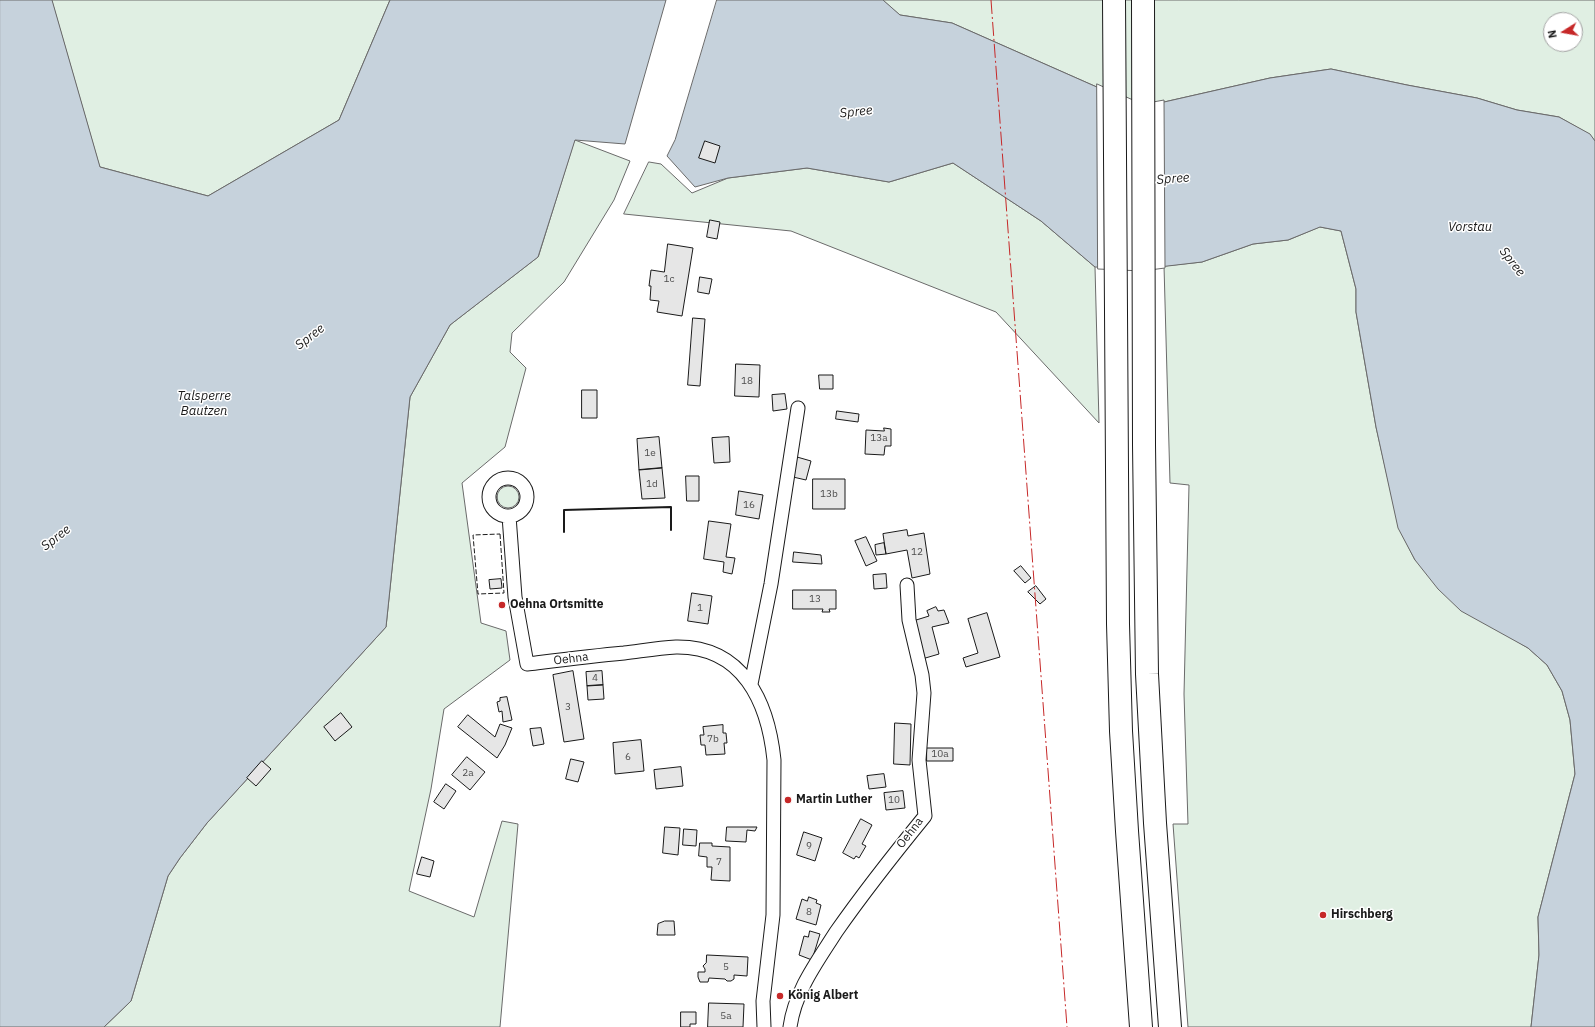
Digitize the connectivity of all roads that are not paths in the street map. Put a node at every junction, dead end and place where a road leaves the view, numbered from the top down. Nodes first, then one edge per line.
1 (1114, 1) edge
2 (1143, 1) edge
3 (798, 408) dead end
4 (509, 516) dead end
5 (907, 585) dead end
6 (751, 684) junction
7 (764, 1027) edge
8 (790, 1027) edge
9 (1141, 1027) edge
10 (1170, 1027) edge

1 - 9 highway
2 - 10 highway
3 - 6 street
4 - 6 street, Oehna
5 - 8 street, Oehna
6 - 7 street, Oehna

